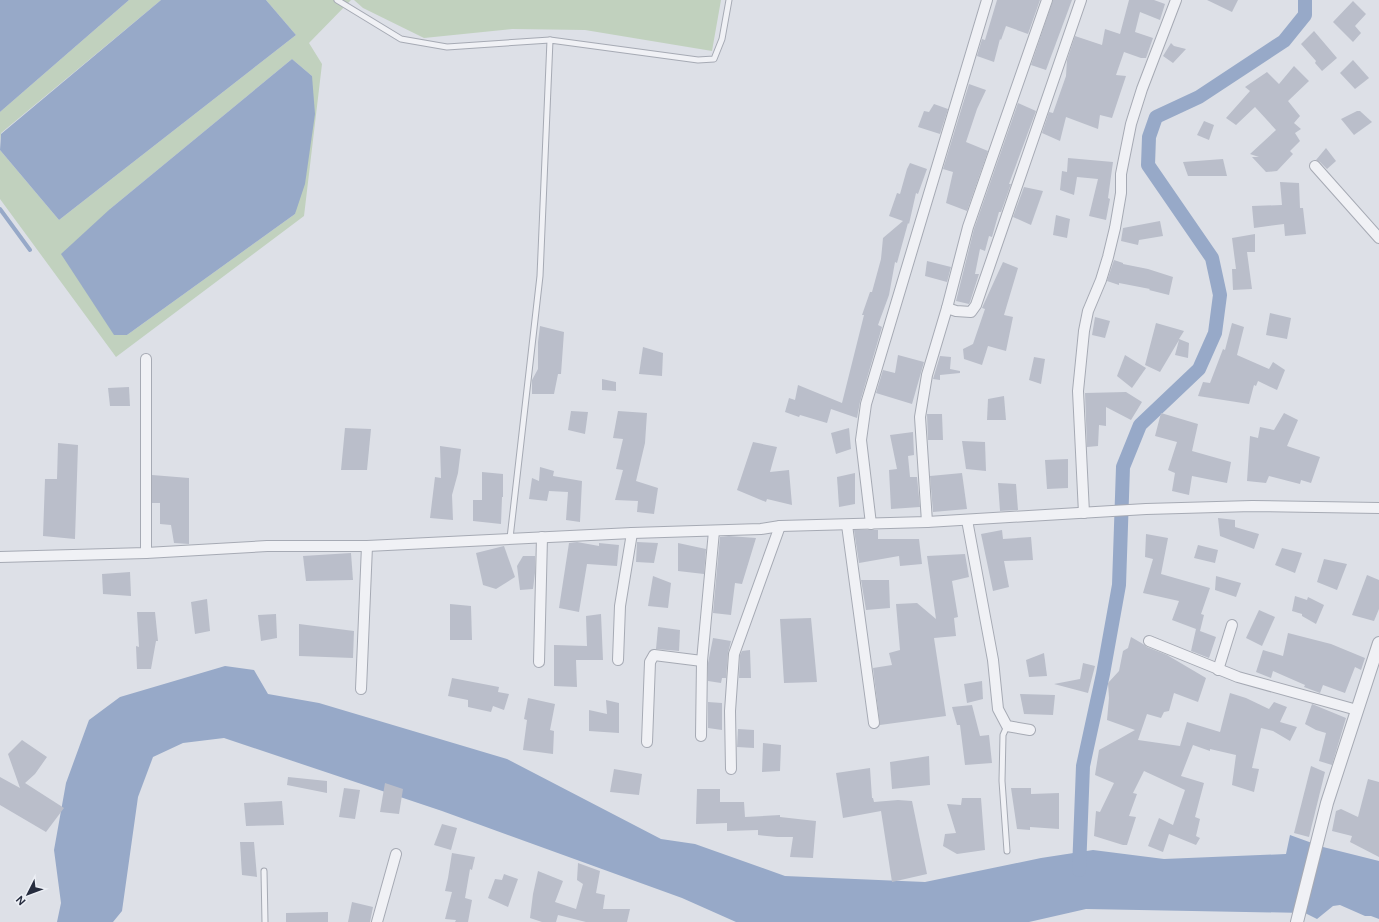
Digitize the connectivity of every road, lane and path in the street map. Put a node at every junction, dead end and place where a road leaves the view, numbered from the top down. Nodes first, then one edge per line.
1 (337, 0) edge
2 (729, 0) edge
3 (987, 0) edge
4 (1047, 0) edge
5 (1081, 0) edge
6 (1176, 0) edge
7 (550, 40) junction
8 (1315, 166) dead end
9 (1379, 238) edge
10 (947, 308) junction
11 (146, 360) dead end
12 (1379, 508) edge
13 (1086, 513) junction
14 (967, 520) junction
15 (927, 522) junction
16 (871, 524) junction
17 (847, 525) junction
18 (780, 526) junction
19 (714, 531) junction
20 (632, 533) junction
21 (542, 537) junction
22 (510, 538) junction
23 (367, 546) junction
24 (146, 553) junction
25 (0, 557) edge
26 (1232, 625) dead end
27 (1149, 642) dead end
28 (1379, 643) edge
29 (618, 660) dead end
30 (702, 661) junction
31 (539, 662) dead end
32 (1218, 670) junction
33 (361, 688) dead end
34 (1357, 710) junction
35 (874, 722) dead end
36 (1007, 726) junction
37 (1030, 730) dead end
38 (701, 736) dead end
39 (647, 742) dead end
40 (732, 769) dead end
41 (1007, 851) dead end
42 (396, 854) dead end
43 (264, 871) dead end
44 (265, 922) edge
45 (377, 922) edge
46 (1298, 922) edge

1 - 7 lane
2 - 7 lane
3 - 16 street
4 - 10 street
5 - 10 street
6 - 13 street
7 - 22 lane
8 - 9 street
10 - 15 street
11 - 24 street
12 - 13 street
13 - 14 street
14 - 15 street
14 - 36 street
15 - 16 street
16 - 17 street
17 - 18 street
17 - 35 street
18 - 19 street
18 - 40 street
19 - 20 street
19 - 30 street
20 - 21 street
20 - 29 street
21 - 22 street
21 - 31 street
22 - 23 street
23 - 24 street
23 - 33 street
24 - 25 street
26 - 32 street
27 - 32 street
28 - 34 street
30 - 38 street
30 - 39 street
32 - 34 street
34 - 46 street
36 - 37 street
36 - 41 lane
42 - 45 street
43 - 44 lane

